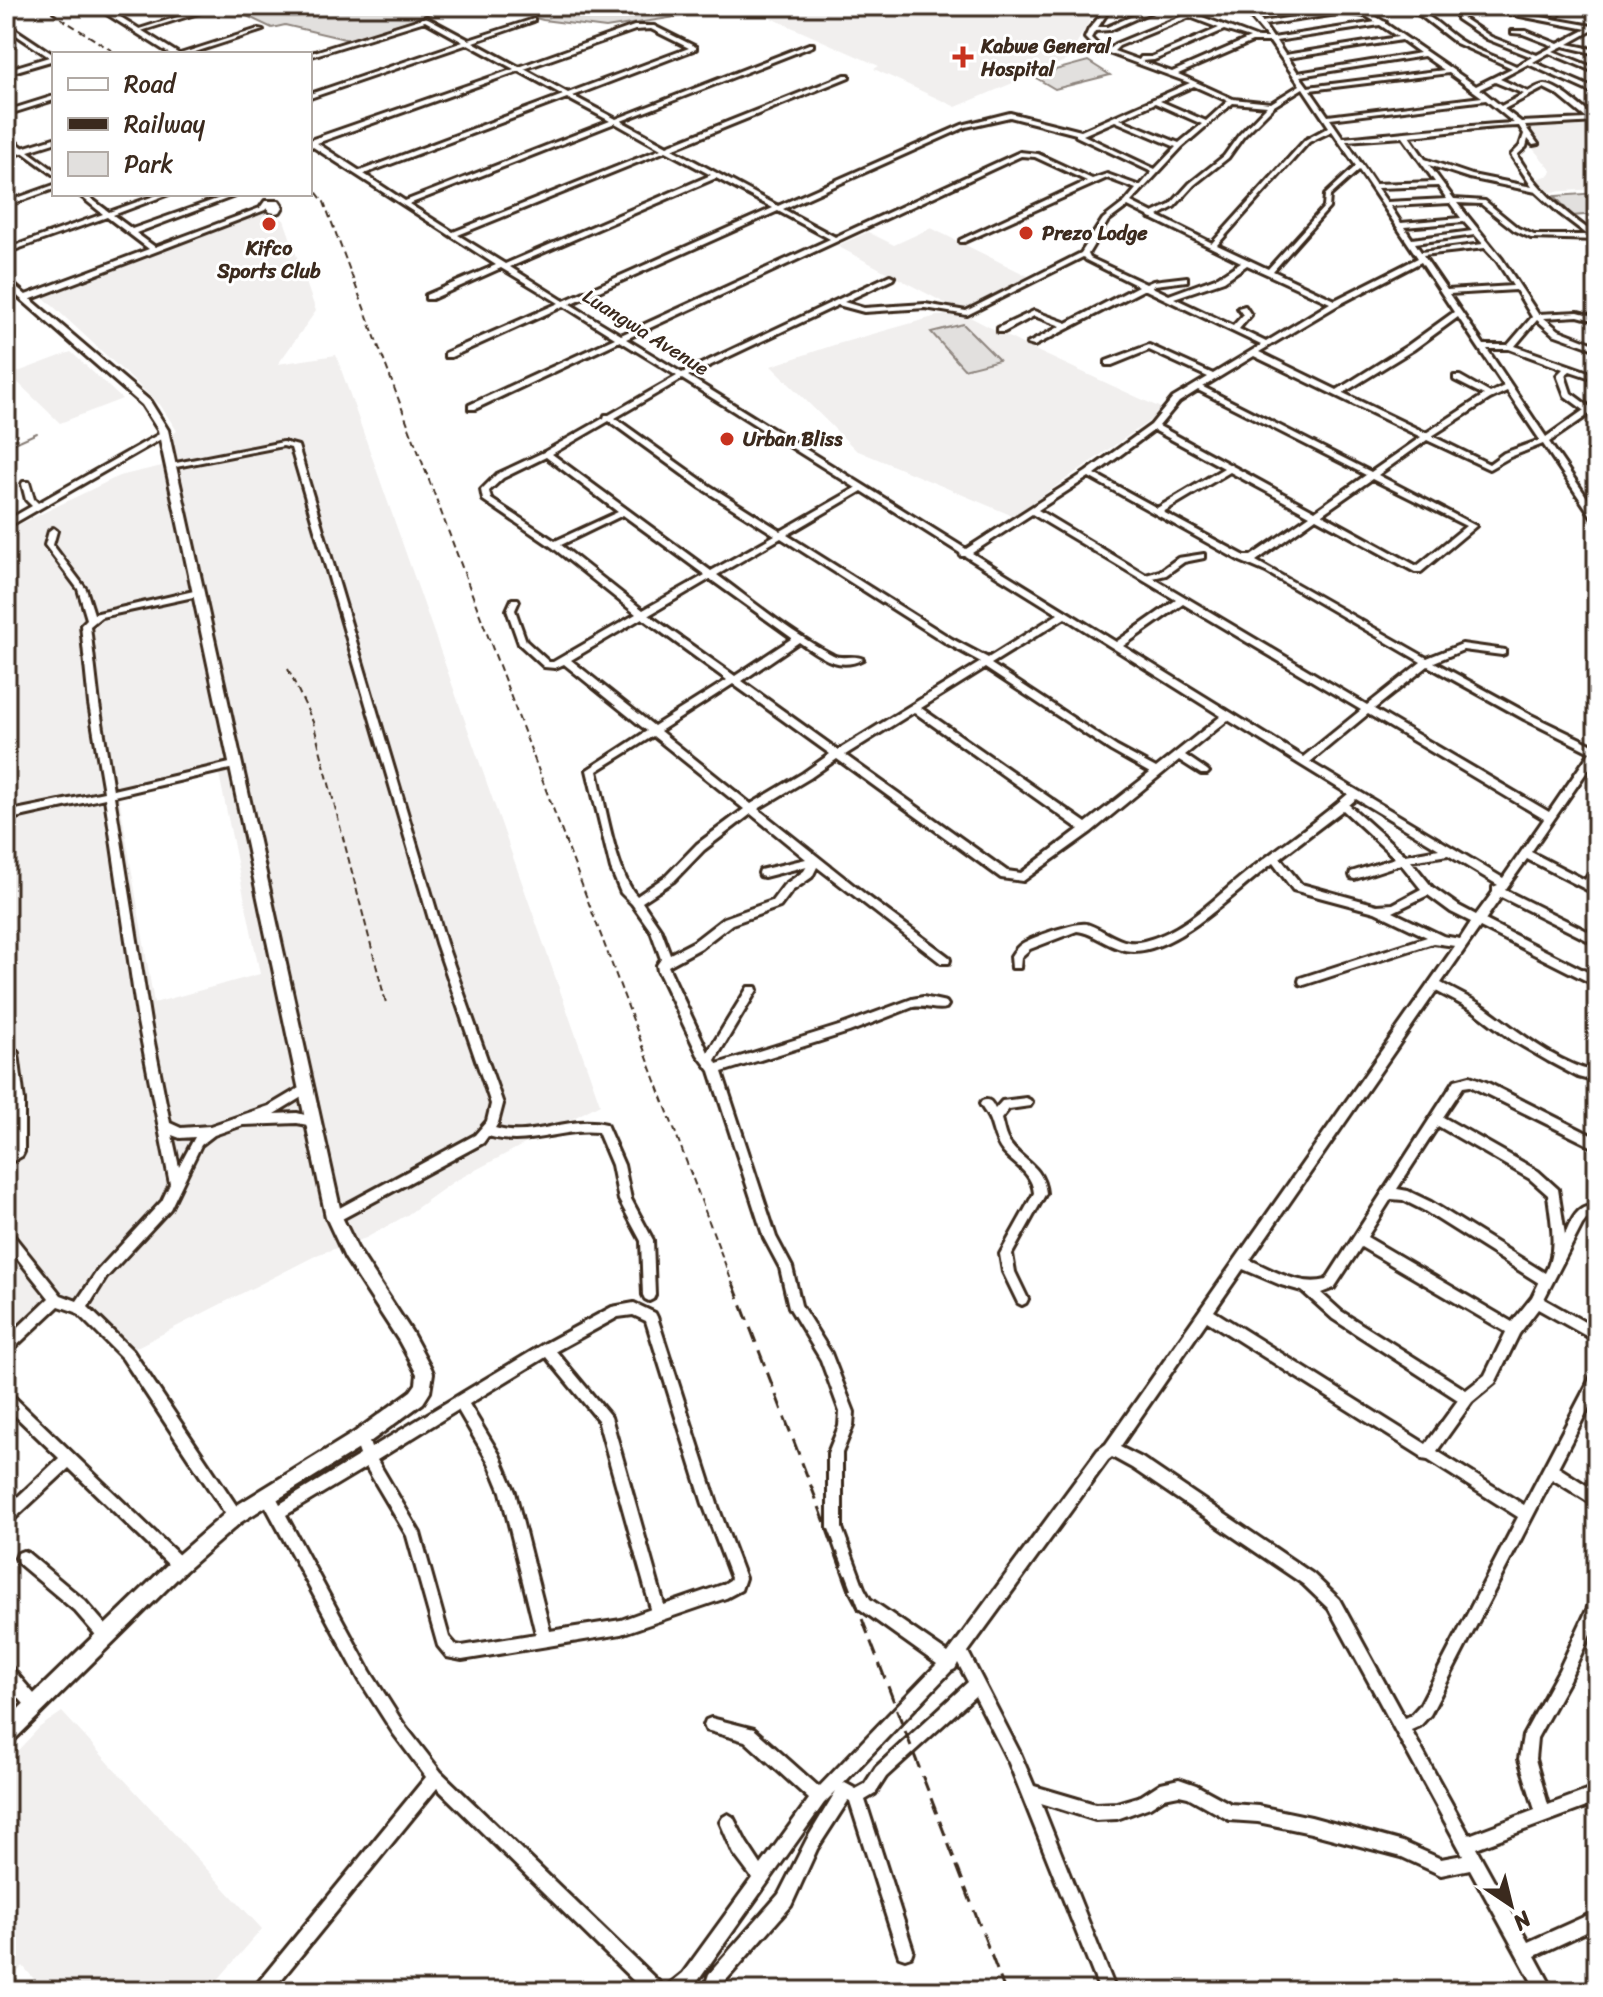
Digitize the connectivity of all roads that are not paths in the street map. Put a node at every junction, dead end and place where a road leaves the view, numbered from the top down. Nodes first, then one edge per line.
1 (98, 6) edge
2 (1106, 6) edge
3 (1161, 6) edge
4 (1168, 6) edge
5 (1269, 6) edge
6 (1278, 6) edge
7 (1402, 6) edge
8 (1471, 6) edge
9 (1499, 6) edge
10 (1564, 6) edge
11 (1245, 7) edge
12 (208, 9) dead end
13 (1190, 15) junction
14 (1556, 15) junction
15 (1459, 18) dead end
16 (532, 20) dead end
17 (1384, 23) junction
18 (1261, 24) junction
19 (6, 25) edge
20 (1596, 26) edge
21 (1224, 28) junction
22 (1092, 29) junction
23 (139, 30) junction
24 (260, 30) dead end
25 (10, 32) edge
26 (1514, 32) dead end
27 (1404, 38) junction
28 (1259, 40) junction
29 (1273, 40) junction
30 (469, 42) junction
31 (811, 45) dead end
32 (1560, 45) junction
33 (1111, 51) junction
34 (1548, 51) junction
35 (1596, 51) edge
36 (172, 52) edge
37 (189, 52) edge
38 (312, 54) edge
39 (1425, 54) junction
40 (52, 57) edge
41 (1284, 57) junction
42 (1536, 57) junction
43 (1131, 58) junction
44 (52, 59) edge
45 (1528, 62) junction
46 (1517, 68) junction
47 (520, 69) junction
48 (1449, 71) junction
49 (1597, 71) edge
50 (6, 72) edge
51 (1172, 74) junction
52 (1297, 75) junction
53 (847, 76) dead end
54 (1494, 79) junction
55 (1193, 84) junction
56 (1305, 87) junction
57 (1476, 89) junction
58 (1597, 93) edge
59 (1529, 94) junction
60 (312, 95) edge
61 (569, 95) junction
62 (1486, 98) junction
63 (52, 99) edge
64 (1155, 101) junction
65 (1232, 101) junction
66 (1272, 105) junction
67 (1501, 108) junction
68 (6, 113) edge
69 (1325, 118) junction
70 (1115, 119) junction
71 (1595, 120) edge
72 (618, 121) junction
73 (1206, 123) junction
74 (1521, 125) junction
75 (1332, 128) junction
76 (1080, 133) junction
77 (1404, 134) junction
78 (1526, 135) junction
79 (6, 137) edge
80 (1340, 140) junction
81 (52, 141) edge
82 (312, 142) edge
83 (312, 143) edge
84 (1535, 144) dead end
85 (1180, 146) junction
86 (667, 149) junction
87 (23, 150) junction
88 (6, 156) edge
89 (1422, 160) junction
90 (1359, 166) junction
91 (52, 172) edge
92 (1156, 172) junction
93 (360, 173) junction
94 (717, 175) junction
95 (1092, 181) junction
96 (1440, 184) junction
97 (1372, 186) junction
98 (52, 188) edge
99 (1140, 188) junction
100 (1538, 190) junction
101 (84, 196) edge
102 (160, 196) edge
103 (231, 196) edge
104 (259, 197) dead end
105 (1452, 201) junction
106 (405, 203) junction
107 (1127, 203) junction
108 (6, 204) edge
109 (1384, 204) junction
110 (780, 208) junction
111 (108, 215) junction
112 (1151, 217) junction
113 (1466, 220) junction
114 (1401, 225) junction
115 (131, 232) junction
116 (1476, 233) junction
117 (455, 234) junction
118 (1596, 238) edge
119 (836, 240) junction
120 (962, 241) dead end
121 (1410, 241) junction
122 (1213, 246) junction
123 (1485, 246) junction
124 (154, 250) junction
125 (6, 251) edge
126 (1084, 254) junction
127 (1419, 257) junction
128 (1246, 262) junction
129 (503, 266) junction
130 (1269, 272) junction
131 (890, 277) dead end
132 (1184, 279) dead end
133 (6, 281) edge
134 (1144, 287) junction
135 (1518, 288) junction
136 (1444, 292) junction
137 (429, 297) dead end
138 (26, 298) junction
139 (1167, 298) junction
140 (837, 302) junction
141 (565, 303) junction
142 (1335, 303) junction
143 (1242, 308) dead end
144 (1458, 313) junction
145 (1536, 316) junction
146 (1597, 319) edge
147 (1068, 326) junction
148 (1001, 330) dead end
149 (1234, 330) junction
150 (622, 339) junction
151 (1031, 344) dead end
152 (1267, 345) junction
153 (1482, 347) junction
154 (1510, 347) junction
155 (1597, 348) edge
156 (1255, 353) junction
157 (448, 355) dead end
158 (1109, 363) dead end
159 (1568, 368) junction
160 (682, 376) junction
161 (1213, 377) junction
162 (1457, 378) dead end
163 (1597, 378) edge
164 (1198, 387) junction
165 (1507, 388) junction
166 (1337, 393) junction
167 (1489, 395) junction
168 (472, 407) dead end
169 (1593, 408) edge
170 (608, 417) junction
171 (1154, 427) junction
172 (164, 435) junction
173 (1426, 437) junction
174 (1545, 441) junction
175 (547, 454) junction
176 (171, 466) junction
177 (1231, 468) junction
178 (1089, 474) junction
179 (1372, 474) junction
180 (26, 484) dead end
181 (860, 489) junction
182 (38, 507) junction
183 (1031, 510) junction
184 (624, 512) junction
185 (1157, 512) junction
186 (1316, 514) junction
187 (1597, 518) edge
188 (6, 525) edge
189 (53, 531) dead end
190 (782, 533) junction
191 (555, 545) junction
192 (964, 554) junction
193 (1201, 556) dead end
194 (1248, 560) junction
195 (711, 576) junction
196 (1144, 578) junction
197 (198, 593) junction
198 (515, 601) dead end
199 (1181, 601) junction
200 (644, 615) junction
201 (1064, 615) junction
202 (91, 618) junction
203 (797, 637) junction
204 (1116, 647) junction
205 (1502, 652) dead end
206 (858, 659) dead end
207 (565, 660) junction
208 (1428, 661) junction
209 (987, 663) junction
210 (734, 680) junction
211 (914, 708) junction
212 (1368, 710) junction
213 (1227, 716) junction
214 (654, 730) junction
215 (1596, 750) edge
216 (838, 754) junction
217 (1179, 755) junction
218 (1303, 762) junction
219 (234, 765) junction
220 (1204, 772) dead end
221 (1158, 773) junction
222 (109, 794) junction
223 (1355, 794) junction
224 (1343, 805) junction
225 (753, 808) junction
226 (6, 816) edge
227 (1549, 817) junction
228 (1087, 829) junction
229 (1449, 851) junction
230 (1524, 853) junction
231 (1275, 858) junction
232 (1403, 859) junction
233 (816, 860) junction
234 (1597, 870) edge
235 (764, 873) dead end
236 (1355, 875) dead end
237 (1586, 886) junction
238 (1500, 887) junction
239 (1428, 890) junction
240 (1597, 891) edge
241 (636, 901) junction
242 (1379, 910) junction
243 (1477, 920) junction
244 (1440, 938) junction
245 (1597, 941) edge
246 (1461, 943) junction
247 (667, 960) junction
248 (945, 960) dead end
249 (1016, 965) dead end
250 (1304, 981) dead end
251 (1597, 982) edge
252 (1433, 984) junction
253 (752, 990) dead end
254 (942, 1005) dead end
255 (12, 1053) dead end
256 (711, 1066) junction
257 (1597, 1077) edge
258 (306, 1089) junction
259 (1026, 1103) dead end
260 (986, 1104) dead end
261 (995, 1118) junction
262 (239, 1120) junction
263 (1438, 1120) junction
264 (313, 1121) junction
265 (163, 1125) junction
266 (210, 1131) junction
267 (487, 1131) junction
268 (1597, 1144) edge
269 (6, 1160) edge
270 (176, 1184) junction
271 (1389, 1194) junction
272 (1587, 1211) dead end
273 (334, 1217) junction
274 (6, 1235) edge
275 (1359, 1239) junction
276 (1559, 1256) junction
277 (1241, 1262) junction
278 (1547, 1281) junction
279 (1307, 1288) junction
280 (649, 1295) dead end
281 (57, 1299) junction
282 (1022, 1299) dead end
283 (1536, 1301) junction
284 (80, 1308) junction
285 (1206, 1313) junction
286 (1514, 1330) junction
287 (1597, 1336) edge
288 (6, 1347) edge
289 (547, 1349) junction
290 (1597, 1379) edge
291 (6, 1398) edge
292 (1467, 1398) junction
293 (462, 1404) junction
294 (361, 1438) junction
295 (1111, 1449) junction
296 (1427, 1454) junction
297 (67, 1460) junction
298 (369, 1460) junction
299 (1550, 1470) junction
300 (268, 1496) junction
301 (1597, 1500) edge
302 (277, 1513) junction
303 (1525, 1514) junction
304 (235, 1516) junction
305 (6, 1517) edge
306 (23, 1558) dead end
307 (179, 1565) junction
308 (1597, 1604) edge
309 (660, 1615) junction
310 (106, 1636) junction
311 (545, 1640) junction
312 (955, 1658) junction
313 (6, 1672) edge
314 (977, 1684) junction
315 (35, 1706) junction
316 (711, 1725) dead end
317 (1400, 1727) junction
318 (6, 1734) edge
319 (436, 1777) junction
320 (1028, 1792) junction
321 (1597, 1795) edge
322 (856, 1797) junction
323 (819, 1798) junction
324 (1544, 1816) junction
325 (728, 1822) dead end
326 (1465, 1844) junction
327 (1474, 1860) junction
328 (761, 1878) junction
329 (1597, 1919) edge
330 (905, 1950) dead end
331 (1525, 1952) junction
332 (715, 1980) dead end
333 (262, 1991) edge
334 (656, 1991) edge
335 (674, 1991) edge
336 (1108, 1991) edge
337 (1546, 1991) edge

1 - 23 main road
2 - 22 street
3 - 22 street
4 - 13 street
5 - 6 street
5 - 11 street
7 - 46 street
8 - 20 street
9 - 14 street
10 - 14 street
11 - 18 street
12 - 23 street
13 - 21 street
13 - 33 street
14 - 20 street
15 - 42 street
16 - 30 street
17 - 18 street
17 - 27 street
17 - 29 street
18 - 29 street
19 - 25 street
20 - 32 street
21 - 28 street
21 - 43 street
22 - 33 street
23 - 36 main road
24 - 37 street
25 - 40 street
26 - 32 street
27 - 39 street
27 - 41 street
28 - 29 street
28 - 51 street
29 - 41 street
30 - 38 street
30 - 47 street
30 - 60 street
31 - 72 street
32 - 34 street
32 - 35 street
33 - 43 street
34 - 42 street
34 - 49 street
39 - 48 street
39 - 52 street
41 - 52 street
42 - 45 street
43 - 51 street
44 - 50 street
45 - 46 street
45 - 58 street
46 - 54 street
47 - 61 street
47 - 61 street
47 - 82 street
48 - 56 street
48 - 57 street
51 - 55 street
52 - 56 street
53 - 86 street
54 - 57 street
54 - 59 street
55 - 64 street
55 - 65 street
56 - 66 street
56 - 69 street
57 - 62 street
59 - 67 street
59 - 71 street
61 - 72 street
61 - 93 street
62 - 67 street
62 - 69 street
63 - 68 street
64 - 70 street
64 - 73 street
65 - 66 street
65 - 73 street
66 - 112 street
67 - 74 street
69 - 75 street
70 - 76 street
70 - 85 street
71 - 74 street
72 - 86 street
72 - 106 street
73 - 85 street
74 - 77 street
74 - 78 street
75 - 80 street
75 - 122 street
76 - 92 street
76 - 110 street
77 - 80 street
77 - 89 street
78 - 84 street
78 - 100 street
79 - 87 street
80 - 90 street
81 - 87 main road
83 - 93 street, Luangwa Avenue
85 - 92 street
86 - 94 street
86 - 117 street
87 - 88 main road
87 - 91 street
89 - 96 street
89 - 100 street
90 - 97 street
90 - 130 street
92 - 99 street
93 - 106 street, Luangwa Avenue
94 - 110 street
94 - 129 street
95 - 99 street
95 - 119 street
95 - 120 street
96 - 97 street
96 - 105 street
97 - 109 street
98 - 108 street
99 - 107 street
100 - 118 street
101 - 111 street
102 - 111 street
103 - 115 street
104 - 124 street
105 - 109 street
105 - 113 street
105 - 118 street
106 - 117 street, Luangwa Avenue
107 - 112 street
107 - 126 street
109 - 114 street
110 - 119 street
110 - 141 street
111 - 115 street
111 - 125 street
112 - 122 street
113 - 114 street
113 - 116 street
114 - 121 street
115 - 124 street
116 - 121 street
116 - 123 street
117 - 129 street, Luangwa Avenue
119 - 150 street
121 - 127 street
122 - 128 street
123 - 127 street
123 - 135 street
124 - 138 street
126 - 134 street
126 - 140 street
127 - 136 street
127 - 142 street
128 - 130 street
128 - 139 street
129 - 137 street
129 - 141 street, Luangwa Avenue
130 - 142 street
131 - 140 street
132 - 134 street
133 - 138 main road
134 - 139 street
134 - 147 street
135 - 136 street
135 - 145 street
136 - 144 street
138 - 172 main road
139 - 149 street
140 - 160 street
141 - 150 street, Luangwa Avenue
141 - 157 street
142 - 152 street
143 - 149 street
144 - 153 street
144 - 166 street
145 - 146 street
145 - 154 street
145 - 155 street
147 - 148 street
147 - 151 street
149 - 152 street
150 - 160 street, Luangwa Avenue
150 - 168 street
152 - 156 street
153 - 154 street
153 - 165 street
154 - 159 street
156 - 161 street
156 - 166 street
158 - 161 street
159 - 163 street
159 - 169 street
160 - 170 street
160 - 181 street, Luangwa Avenue
161 - 164 street
162 - 167 street
164 - 171 street
164 - 179 street
165 - 167 street
165 - 174 street
166 - 173 street
167 - 173 street
169 - 174 street
170 - 175 street
170 - 190 street
171 - 177 street
171 - 178 street
172 - 176 main road
172 - 182 street
173 - 174 street
173 - 179 street
174 - 187 street
175 - 184 street
175 - 191 street
176 - 197 main road
176 - 267 street
177 - 185 street
177 - 186 street
178 - 183 street
178 - 185 street
179 - 186 street
179 - 186 street
180 - 182 street
181 - 190 street
181 - 192 street, Luangwa Avenue
182 - 188 street
183 - 192 street
183 - 196 street
184 - 191 street
184 - 195 street
185 - 194 street
186 - 194 street
189 - 202 street
190 - 195 street
190 - 209 street
191 - 200 street
192 - 201 street, Luangwa Avenue
193 - 196 street
194 - 208 street
195 - 200 street
195 - 203 street
196 - 199 street
197 - 202 street
197 - 219 main road
198 - 207 street
199 - 204 street
199 - 212 street
200 - 207 street
200 - 210 street
201 - 204 street, Luangwa Avenue
201 - 209 street
202 - 222 street
203 - 206 street
203 - 210 street
204 - 213 street, Luangwa Avenue
205 - 208 street
207 - 214 street
208 - 212 street
208 - 215 street
209 - 211 street
209 - 221 street
210 - 214 street
210 - 216 street
211 - 216 street
211 - 228 street
212 - 218 street
212 - 227 street
213 - 217 street
213 - 218 street, Luangwa Avenue
214 - 225 street
214 - 241 street
215 - 227 street
216 - 225 street
216 - 228 street
217 - 220 street
217 - 221 street
218 - 223 street, Luangwa Avenue
219 - 222 street
219 - 258 main road
221 - 228 street
222 - 226 street
222 - 265 street
223 - 224 street
223 - 229 street, Luangwa Avenue
224 - 231 street
224 - 232 street
225 - 233 street
225 - 241 street
227 - 230 street
229 - 232 street
229 - 238 street, Luangwa Avenue
230 - 237 street
230 - 238 street
231 - 242 street
231 - 249 street
232 - 236 street
232 - 239 street
233 - 235 street
233 - 247 street
233 - 248 street
234 - 237 street
237 - 240 street
238 - 243 street
238 - 245 street, Luangwa Avenue
239 - 242 street
239 - 243 street
241 - 247 street
242 - 244 street
243 - 246 street
243 - 251 street
244 - 246 street
244 - 250 street
246 - 252 street
247 - 256 street
252 - 257 street
252 - 277 street
253 - 256 street
254 - 256 street
255 - 269 street
256 - 312 street
258 - 262 street
258 - 264 main road
259 - 261 street
260 - 261 street
261 - 282 street
262 - 264 street
262 - 266 street
263 - 268 street
263 - 271 street
263 - 276 street
264 - 273 main road
265 - 266 street
265 - 270 street
266 - 270 street
267 - 273 street
267 - 280 street
270 - 284 street
271 - 275 street
271 - 278 street
272 - 276 street
273 - 294 main road
274 - 281 street
275 - 279 street
275 - 286 street
276 - 278 street
277 - 279 street
277 - 285 street
278 - 283 street
279 - 292 street
281 - 284 street
281 - 288 street
283 - 286 street
283 - 287 street
284 - 304 street
285 - 295 street
285 - 296 street
286 - 292 street
289 - 293 street
289 - 309 street
289 - 309 street
290 - 299 street
291 - 297 street
292 - 296 street
293 - 298 street
293 - 311 street
294 - 298 street
294 - 300 main road
295 - 312 street
295 - 317 street
296 - 303 street
297 - 305 street
297 - 307 street
298 - 302 street
298 - 311 street
299 - 301 street
299 - 303 street
300 - 302 street
300 - 304 main road
302 - 319 street
303 - 317 street
304 - 307 main road
306 - 310 street
307 - 310 main road
308 - 324 street
309 - 311 street
310 - 315 main road
312 - 314 street
312 - 323 street
313 - 315 street
314 - 320 street
314 - 322 street
315 - 318 main road
316 - 323 street
317 - 326 street
319 - 333 street
319 - 334 street
320 - 327 street
320 - 336 street
321 - 324 street
322 - 330 street
322 - 332 street
323 - 328 street
324 - 326 street
325 - 328 street
326 - 327 street
327 - 331 street
328 - 335 street
329 - 331 street
331 - 337 street

